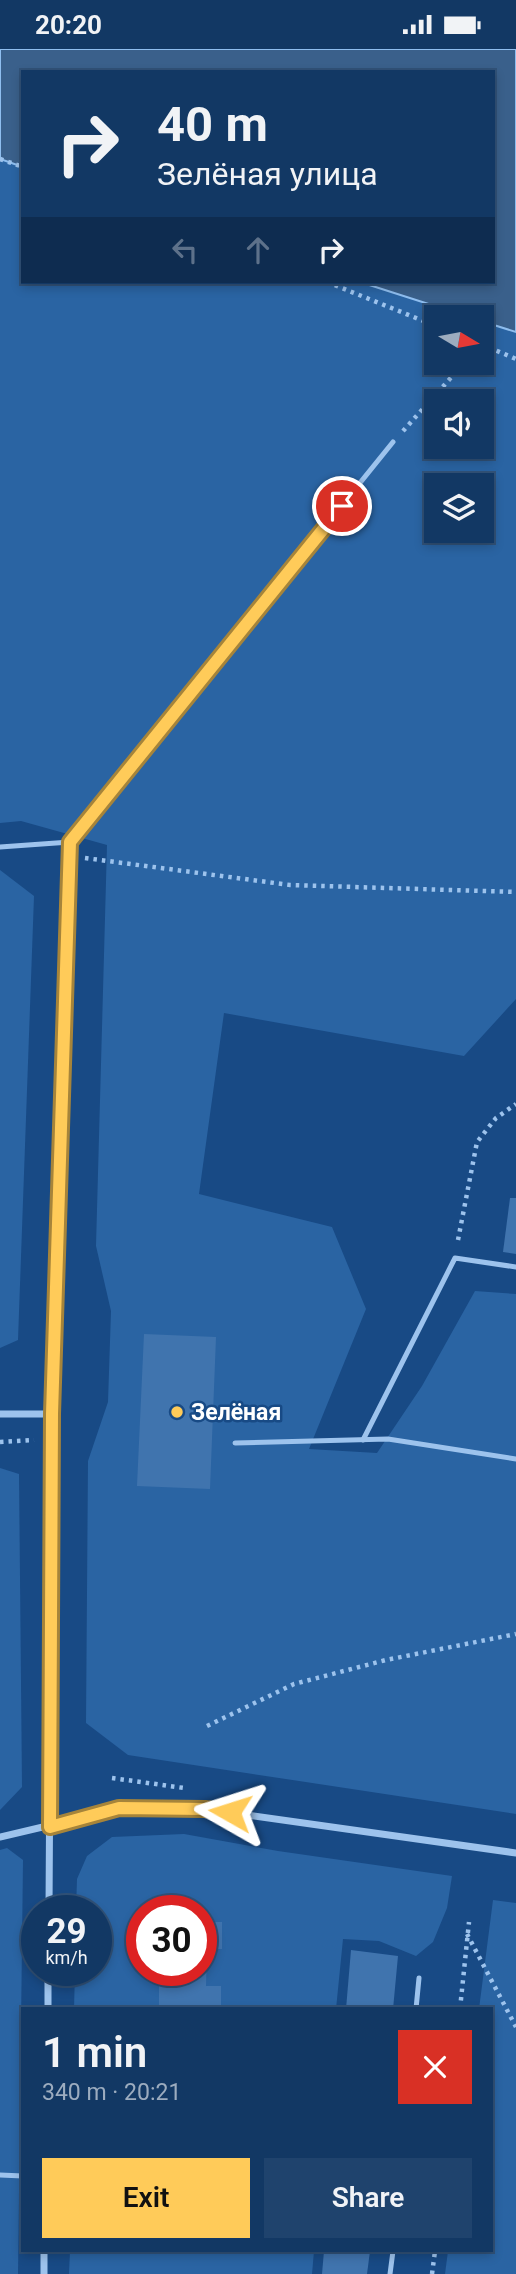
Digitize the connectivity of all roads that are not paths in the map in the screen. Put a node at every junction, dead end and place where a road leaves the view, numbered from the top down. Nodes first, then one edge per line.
1 (393, 442) road end
2 (70, 842) junction
3 (0, 848) edge
4 (516, 1267) edge
5 (0, 1413) edge
6 (52, 1414) junction
7 (363, 1440) junction
8 (235, 1443) dead end
9 (516, 1459) edge
10 (50, 1827) junction
11 (0, 1837) edge
12 (516, 1853) edge
13 (49, 1895) edge
14 (419, 1978) dead end
15 (48, 1986) edge
16 (48, 2007) edge
17 (416, 2007) edge
18 (0, 2175) edge
19 (21, 2176) edge
20 (44, 2252) edge
21 (393, 2252) edge
22 (44, 2274) edge
23 (390, 2274) edge

1 - 2 lane
2 - 3 lane
2 - 6 lane
4 - 7 lane
5 - 6 street
6 - 10 street
7 - 8 lane
7 - 9 lane
10 - 11 street
10 - 12 street
10 - 13 street
14 - 17 lane
15 - 16 street
18 - 19 lane
20 - 22 street
21 - 23 lane

